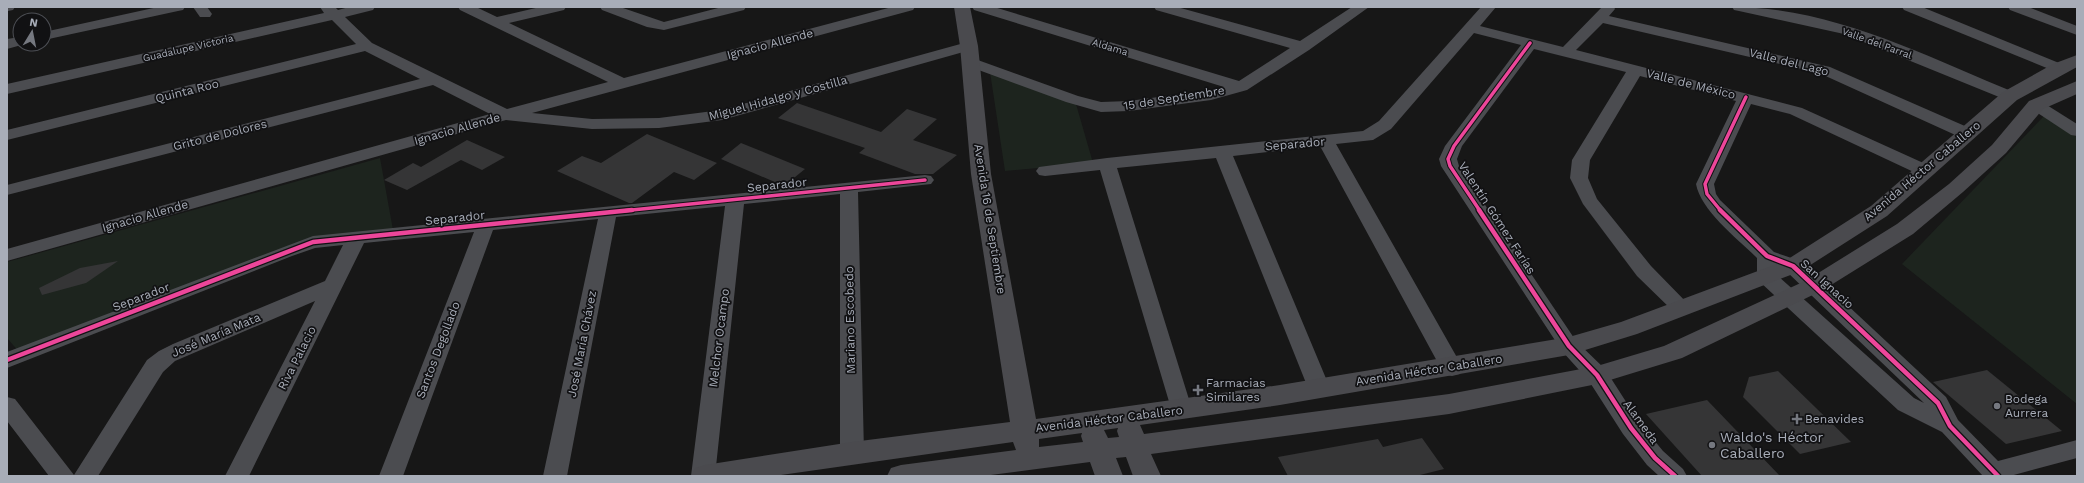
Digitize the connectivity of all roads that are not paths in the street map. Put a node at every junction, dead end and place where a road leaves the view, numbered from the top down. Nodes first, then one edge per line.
1 (178, 7) edge
2 (368, 7) edge
3 (465, 7) edge
4 (559, 7) edge
5 (607, 7) edge
6 (739, 7) edge
7 (908, 7) edge
8 (962, 7) edge
9 (979, 7) edge
10 (1161, 7) edge
11 (1362, 7) edge
12 (1488, 7) edge
13 (1739, 7) edge
14 (1909, 7) edge
15 (2015, 7) edge
16 (331, 11) edge
17 (1605, 13) edge
18 (494, 22) junction
19 (1471, 28) junction
20 (2077, 31) edge
21 (52, 34) edge
22 (1530, 43) junction
23 (367, 46) junction
24 (1304, 47) junction
25 (1566, 52) junction
26 (970, 54) junction
27 (2068, 64) edge
28 (1635, 70) junction
29 (433, 80) junction
30 (624, 84) junction
31 (1242, 87) junction
32 (2077, 87) edge
33 (7, 89) edge
34 (2010, 96) junction
35 (1746, 97) junction
36 (2036, 105) junction
37 (505, 115) junction
38 (2077, 131) edge
39 (1968, 134) junction
40 (7, 135) edge
41 (1326, 141) junction
42 (1222, 151) junction
43 (1107, 163) junction
44 (1924, 170) junction
45 (1045, 171) dead end
46 (925, 180) dead end
47 (849, 187) junction
48 (7, 190) edge
49 (735, 200) junction
50 (608, 213) junction
51 (486, 224) junction
52 (356, 239) junction
53 (7, 255) edge
54 (1767, 256) junction
55 (1793, 266) junction
56 (1767, 277) junction
57 (334, 285) junction
58 (1815, 285) junction
59 (1789, 298) junction
60 (1682, 308) junction
61 (1569, 346) junction
62 (7, 360) edge
63 (1452, 368) junction
64 (1597, 375) junction
65 (1319, 388) junction
66 (1280, 395) junction
67 (7, 405) edge
68 (1181, 409) junction
69 (1126, 417) junction
70 (1090, 421) junction
71 (1290, 425) junction
72 (1950, 426) junction
73 (1024, 430) junction
74 (1134, 444) junction
75 (2077, 449) edge
76 (1099, 450) junction
77 (852, 453) junction
78 (1029, 459) junction
79 (1996, 474) edge
80 (62, 476) edge
81 (85, 476) edge
82 (237, 476) edge
83 (391, 476) edge
84 (555, 476) edge
85 (704, 476) edge
86 (901, 476) edge
87 (1109, 476) edge
88 (1147, 476) edge
89 (1675, 476) edge

1 - 21 street
2 - 16 street, Guadalupe Victoria
3 - 18 street
4 - 18 street
5 - 6 street
7 - 30 street, Ignacio Allende
8 - 26 main road, Avenida 16 de Septiembre
9 - 31 street, Aldama
10 - 24 street
11 - 24 street, 15 de Septiembre
12 - 19 street, Separador
13 - 34 street, Valle del Parral
14 - 27 street
15 - 20 street
16 - 23 street, Miguel Hidalgo y Costilla
16 - 33 street, Guadalupe Victoria
17 - 25 street
17 - 39 street, Valle del Lago
18 - 30 street
19 - 22 street, Valle de México
19 - 41 street, Separador
22 - 25 street, Valle de México
22 - 61 street, Valentín Gómez Farías
23 - 29 street, Miguel Hidalgo y Costilla
23 - 40 street, Quinta Roo
24 - 31 street, 15 de Septiembre
25 - 28 street, Valle de México
26 - 31 street, 15 de Septiembre
26 - 37 street, Miguel Hidalgo y Costilla
26 - 73 main road, Avenida 16 de Septiembre
27 - 34 main road, Avenida Héctor Caballero
28 - 35 street, Valle de México
28 - 60 street
29 - 37 street, Miguel Hidalgo y Costilla
29 - 48 street, Grito de Dolores
30 - 37 street, Ignacio Allende
32 - 36 main road
34 - 39 main road, Avenida Héctor Caballero
35 - 44 street, Valle de México
35 - 54 street, San Ignacio
36 - 38 street
36 - 58 main road
37 - 53 street, Ignacio Allende
39 - 44 main road, Avenida Héctor Caballero
41 - 42 street, Separador
41 - 63 street
42 - 43 street, Separador
42 - 65 street
43 - 45 street, Separador
43 - 68 street
44 - 55 main road, Avenida Héctor Caballero
46 - 47 street, Separador
47 - 49 street, Separador
47 - 77 street, Mariano Escobedo
49 - 50 street, Separador
49 - 85 street, Melchor Ocampo
50 - 51 street, Separador
50 - 84 street, José María Chávez
51 - 52 street, Separador
51 - 83 street, Santos Degollado
52 - 57 street, Riva Palacio
52 - 62 street, Separador
54 - 55 street, San Ignacio
54 - 56 street
55 - 56 main road, Avenida Héctor Caballero
55 - 58 street, San Ignacio
56 - 59 street, San Ignacio
56 - 60 main road, Avenida Héctor Caballero
57 - 81 street, José María Mata
57 - 82 street, Riva Palacio
58 - 59 main road
58 - 72 street, San Ignacio
59 - 64 main road
59 - 72 street, San Ignacio
60 - 61 main road, Avenida Héctor Caballero
61 - 63 main road, Avenida Héctor Caballero
61 - 64 street, Alameda
63 - 65 main road, Avenida Héctor Caballero
64 - 71 main road
64 - 89 street, Alameda
65 - 66 main road, Avenida Héctor Caballero
66 - 68 main road, Avenida Héctor Caballero
66 - 71 main road
67 - 80 street
68 - 69 main road, Avenida Héctor Caballero
69 - 70 main road, Avenida Héctor Caballero
69 - 74 main road
70 - 73 main road, Avenida Héctor Caballero
70 - 76 main road
71 - 74 main road
72 - 79 street, San Ignacio
73 - 77 main road, Avenida Héctor Caballero
73 - 78 main road, Avenida 16 de Septiembre
74 - 76 main road
74 - 88 main road
75 - 79 street
76 - 78 main road
76 - 87 main road
77 - 85 main road, Avenida Héctor Caballero
78 - 86 main road

